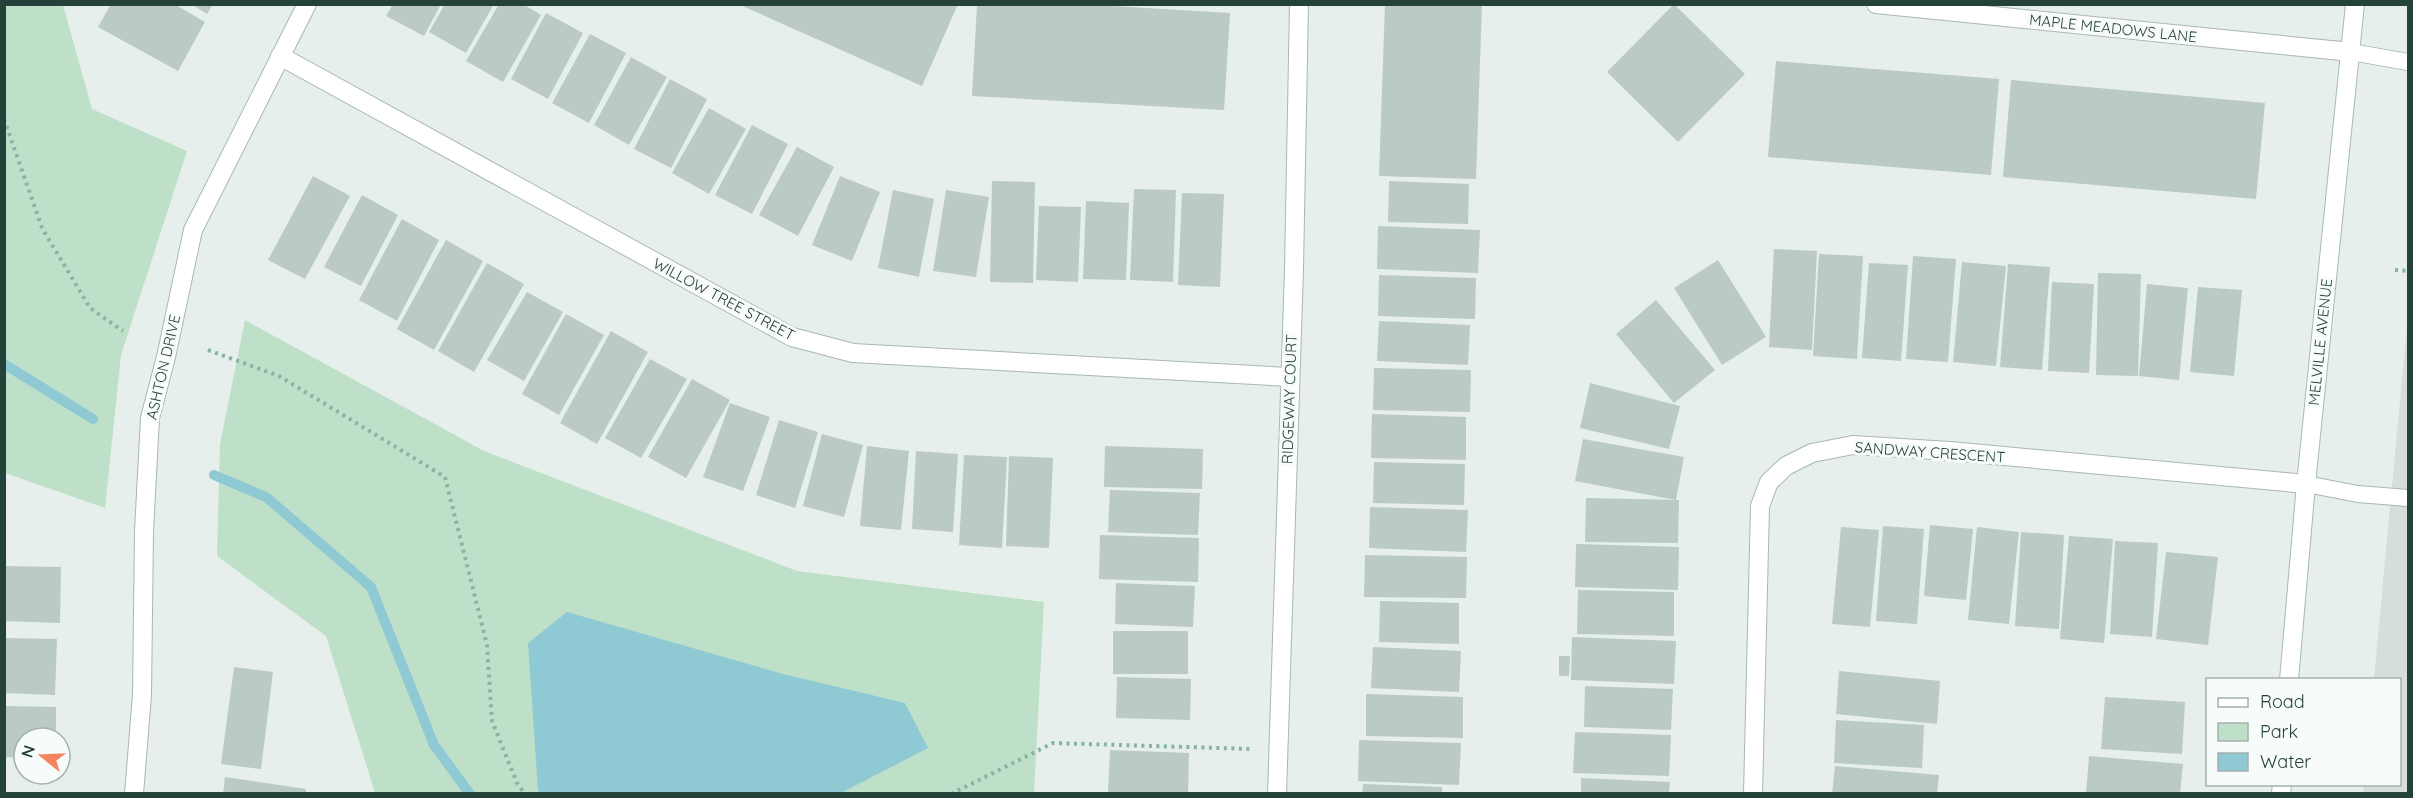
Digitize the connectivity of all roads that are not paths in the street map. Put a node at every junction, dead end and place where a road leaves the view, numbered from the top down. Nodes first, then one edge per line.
1 (307, 4) edge
2 (1299, 4) edge
3 (1876, 4) edge
4 (2355, 4) edge
5 (2351, 52) junction
6 (280, 57) junction
7 (2409, 62) edge
8 (1289, 377) junction
9 (2306, 484) junction
10 (2409, 498) edge
11 (2289, 678) edge
12 (134, 794) edge
13 (1277, 794) edge
14 (1753, 794) edge

1 - 6 street, ASHTON DRIVE
2 - 8 street, RIDGEWAY COURT
3 - 5 street, MAPLE MEADOWS LANE
4 - 5 street, MELVILLE AVENUE
5 - 7 lane
5 - 9 street, MELVILLE AVENUE
6 - 8 street, WILLOW TREE STREET
6 - 12 street, ASHTON DRIVE
8 - 13 street, RIDGEWAY COURT
9 - 10 lane
9 - 11 street, MELVILLE AVENUE
9 - 14 street, SANDWAY CRESCENT

